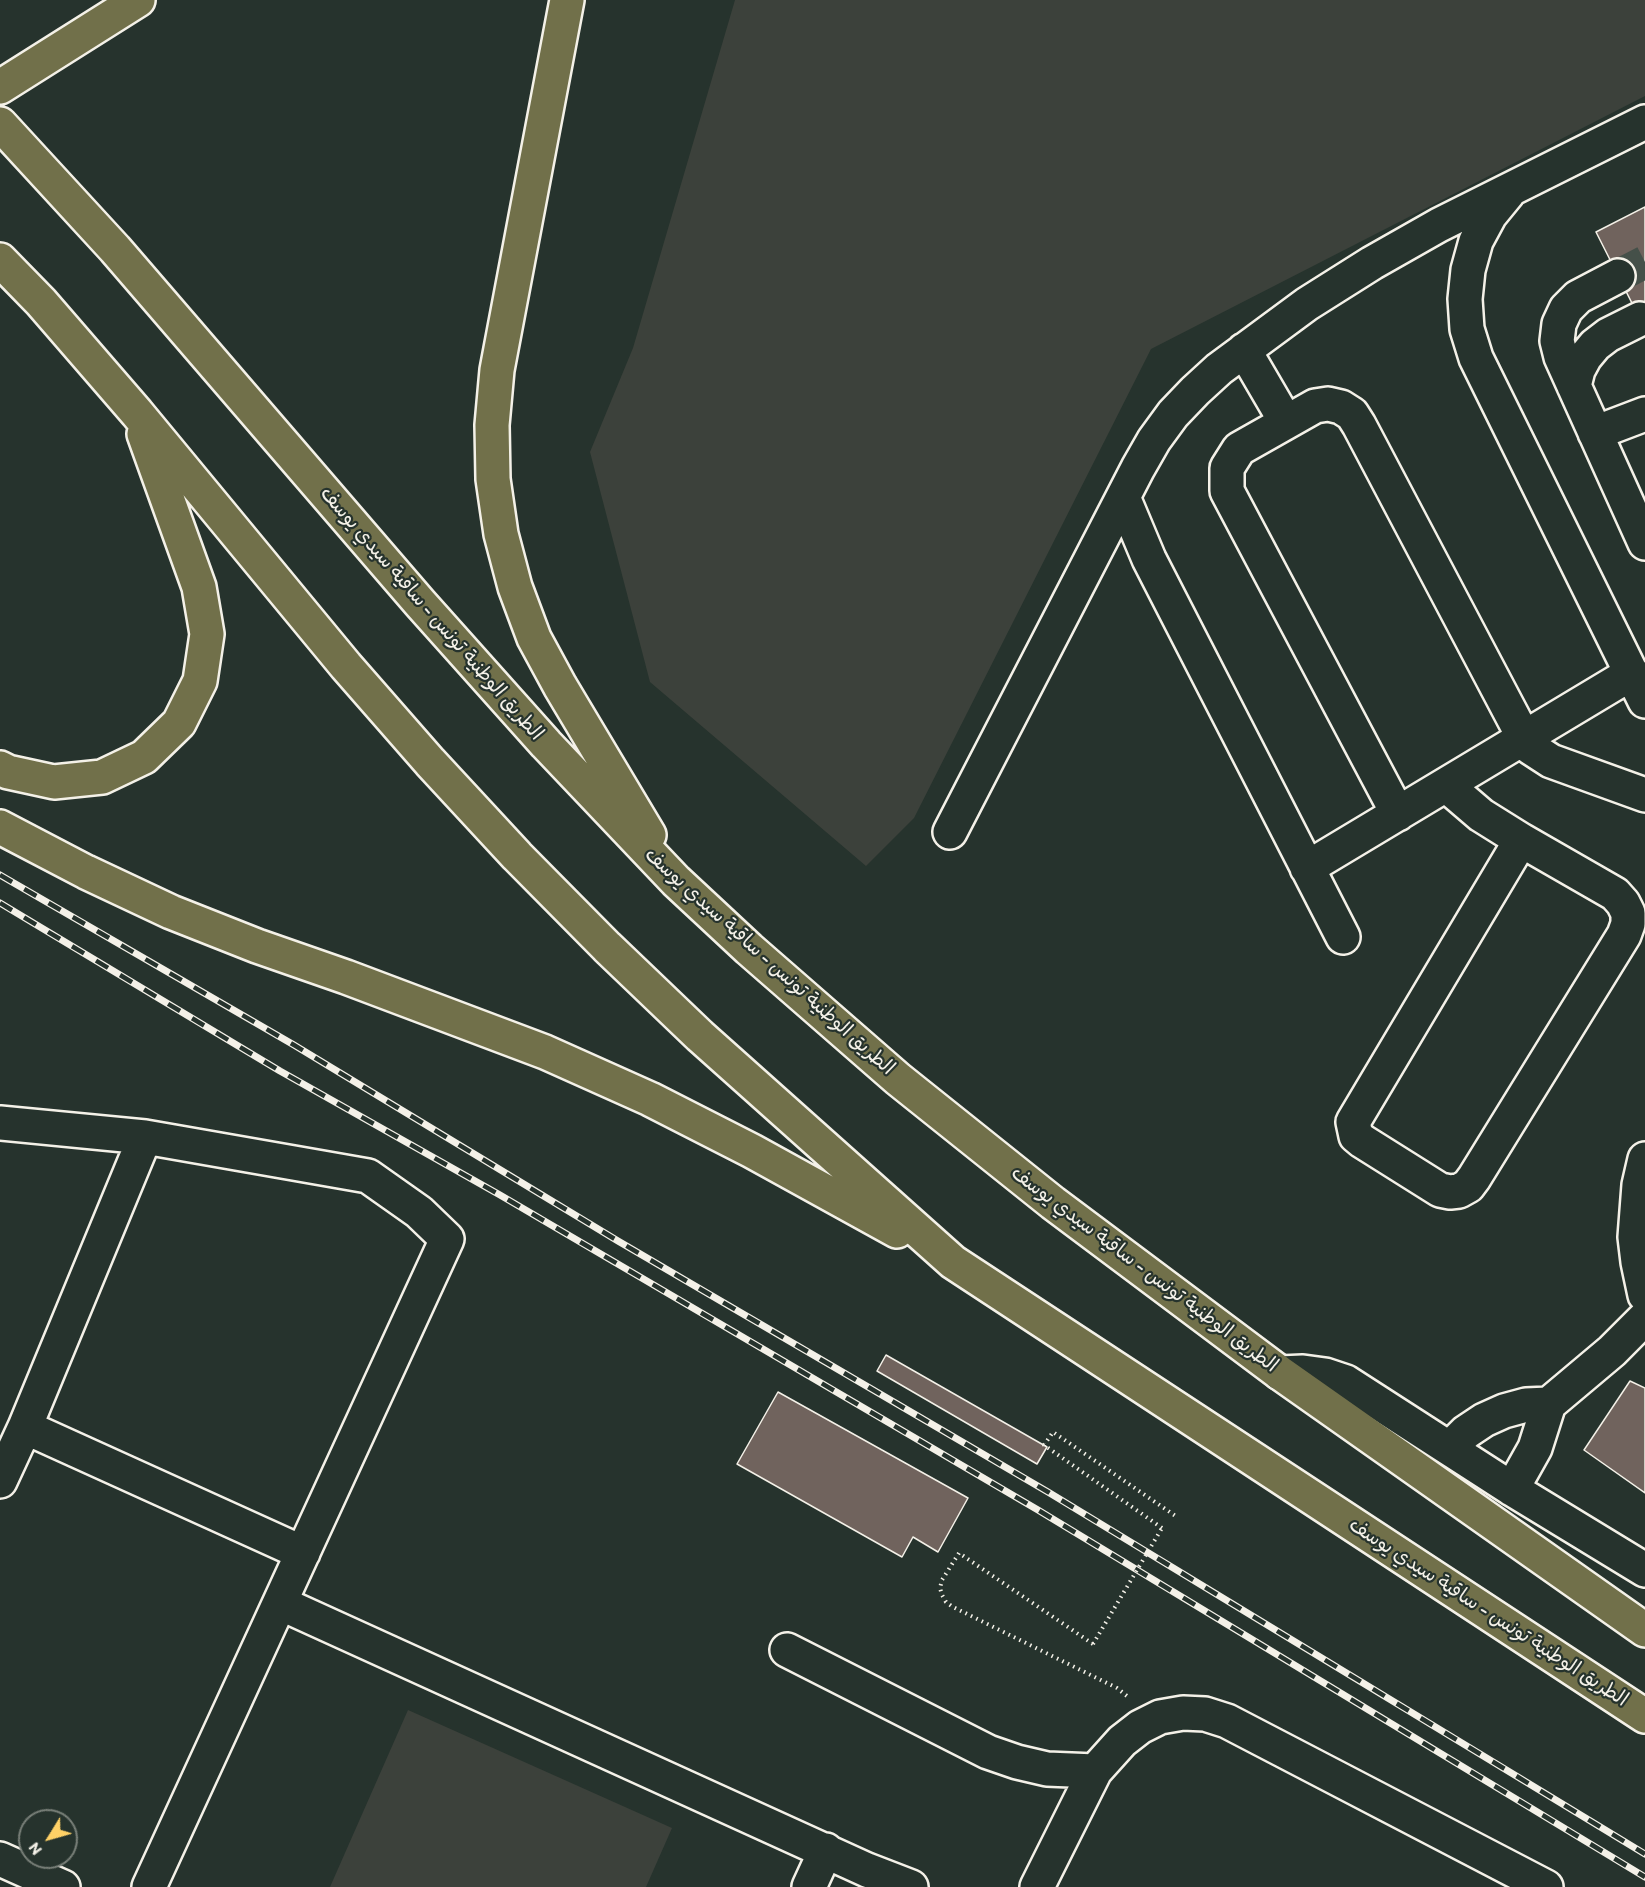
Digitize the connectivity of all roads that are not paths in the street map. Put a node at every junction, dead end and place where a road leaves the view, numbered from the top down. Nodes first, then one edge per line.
1 (138, 0) edge
2 (567, 0) edge
3 (0, 87) edge
4 (1645, 122) edge
5 (0, 124) edge
6 (1509, 192) junction
7 (0, 260) edge
8 (1618, 276) tunnel mouth
9 (1640, 319) dead end
10 (1244, 350) junction
11 (1574, 386) junction
12 (137, 413) junction
13 (1645, 414) edge
14 (1286, 422) junction
15 (1595, 433) junction
16 (1123, 497) junction
17 (1641, 525) edge
18 (1638, 687) edge
19 (1524, 738) junction
20 (0, 768) edge
21 (1446, 784) junction
22 (1645, 795) edge
23 (1398, 814) junction
24 (0, 827) edge
25 (950, 832) dead end
26 (1521, 840) junction
27 (1307, 868) junction
28 (676, 881) junction
29 (1343, 937) dead end
30 (0, 1123) edge
31 (145, 1137) junction
32 (1645, 1160) edge
33 (953, 1262) junction
34 (1645, 1295) edge
35 (1645, 1318) edge
36 (1280, 1373) junction
37 (1549, 1404) junction
38 (25, 1426) junction
39 (1450, 1448) junction
40 (0, 1481) edge
41 (1512, 1489) junction
42 (303, 1553) junction
43 (1645, 1570) edge
44 (280, 1603) junction
45 (1645, 1630) edge
46 (787, 1650) dead end
47 (1645, 1716) edge
48 (1095, 1771) junction
49 (826, 1850) junction
50 (0, 1859) edge
51 (63, 1887) edge
52 (149, 1887) edge
53 (809, 1887) edge
54 (911, 1887) edge
55 (1037, 1887) edge
56 (1546, 1887) edge

1 - 3 highway
2 - 28 highway
4 - 6 street
5 - 28 highway, الطريق الوطنية تونس - ساقية سيدي يوسف
6 - 10 street
6 - 18 street
7 - 12 highway, الطريق الوطنية تونس - ساقية سيدي يوسف
8 - 11 street
9 - 11 street
10 - 14 street
10 - 16 street
11 - 15 street
12 - 20 highway
12 - 33 highway, الطريق الوطنية تونس - ساقية سيدي يوسف
13 - 15 street
14 - 19 street
14 - 23 street
15 - 17 street
16 - 25 street
16 - 27 street
18 - 19 street
19 - 21 street
19 - 22 street
21 - 23 street
21 - 26 street
23 - 27 street
24 - 33 highway
26 - 26 street
27 - 29 street
28 - 36 highway, الطريق الوطنية تونس - ساقية سيدي يوسف
30 - 31 street
31 - 38 street
31 - 42 street
32 - 34 street
33 - 47 highway, الطريق الوطنية تونس - ساقية سيدي يوسف
35 - 37 street
36 - 39 street
36 - 45 highway, الطريق الوطنية تونس - ساقية سيدي يوسف
37 - 39 street
37 - 41 street
38 - 40 street
38 - 42 street
39 - 41 street
41 - 43 street
42 - 44 street
44 - 49 street
44 - 52 street
46 - 48 street
48 - 55 street
48 - 56 street
49 - 53 street
49 - 54 street
50 - 51 street

